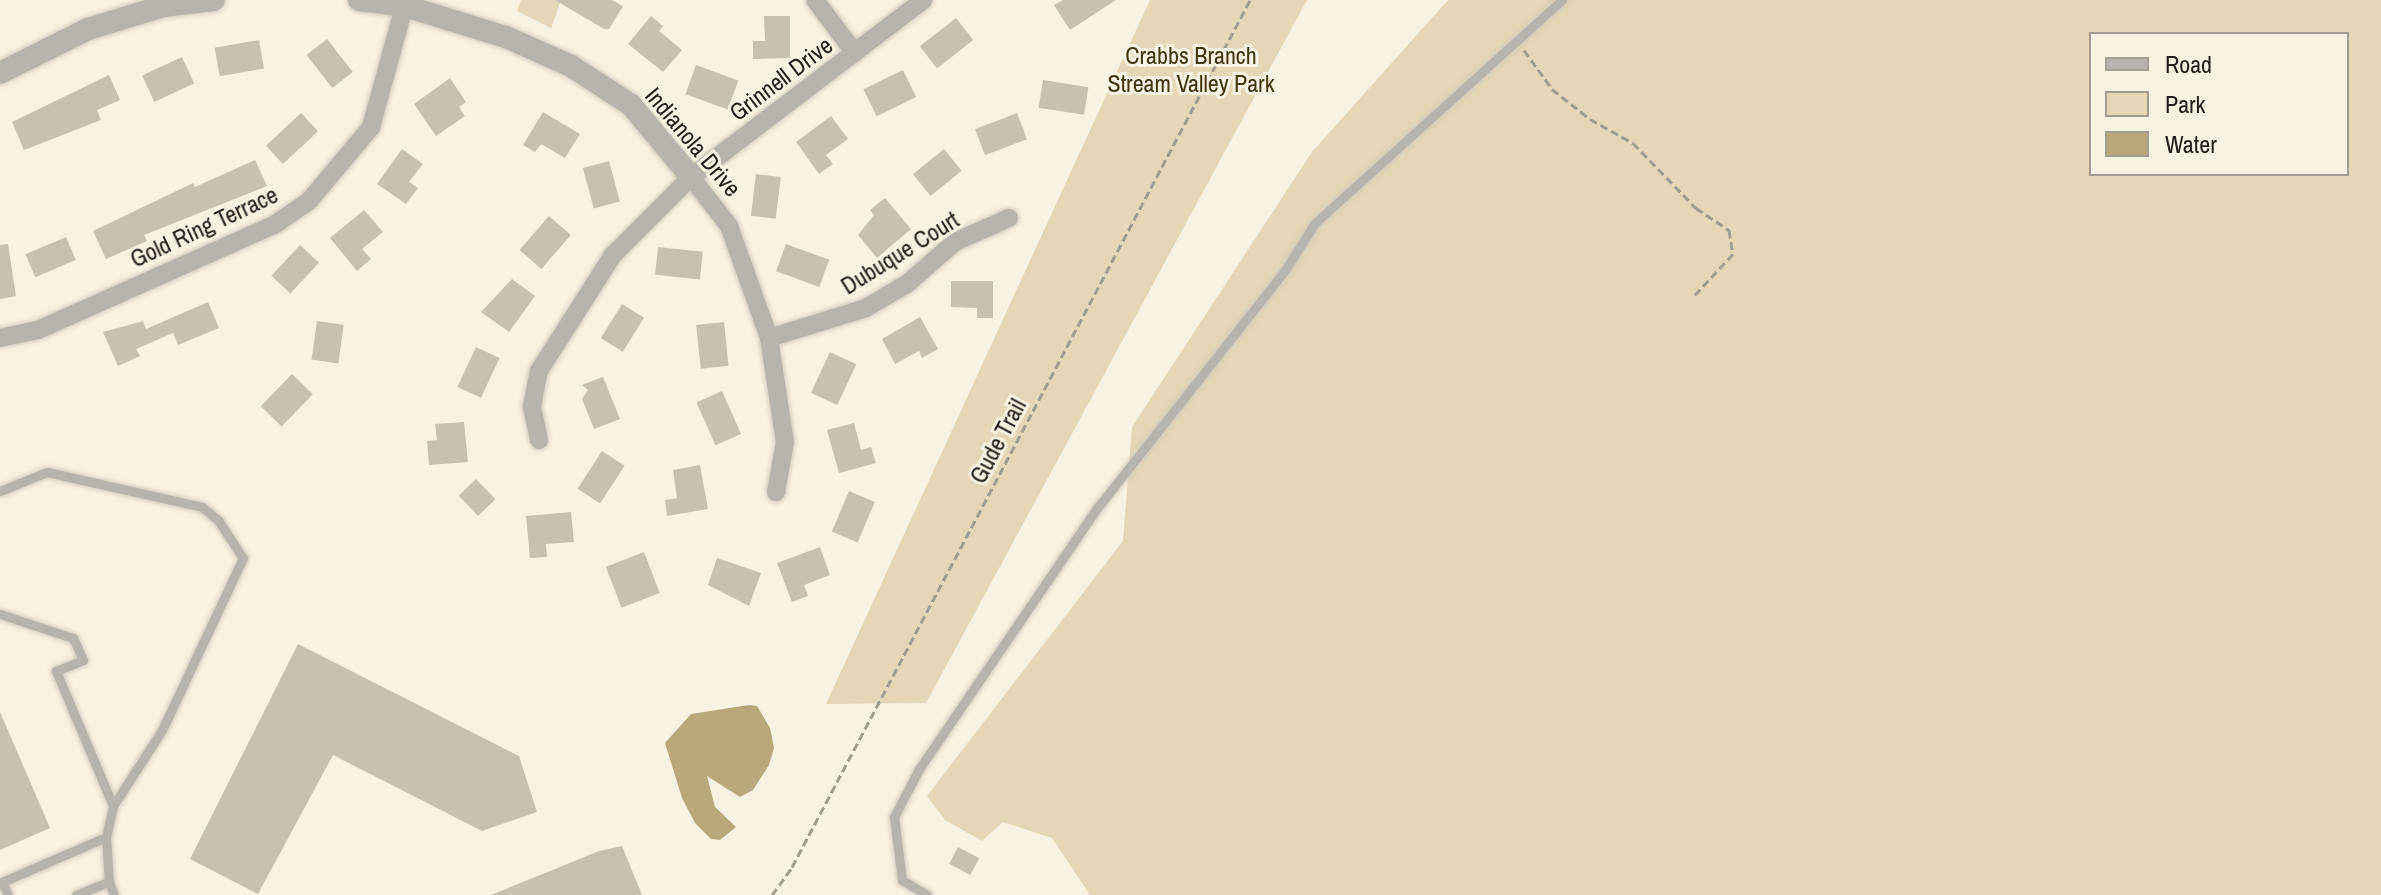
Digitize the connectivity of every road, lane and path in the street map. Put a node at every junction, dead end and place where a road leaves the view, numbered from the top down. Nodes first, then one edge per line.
1 (214, 0) edge
2 (359, 0) edge
3 (815, 0) edge
4 (923, 0) edge
5 (1250, 0) edge
6 (1562, 0) edge
7 (162, 3) edge
8 (405, 3) edge
9 (1518, 40) junction
10 (855, 53) junction
11 (0, 73) edge
12 (691, 177) junction
13 (1009, 218) dead end
14 (1692, 298) dead end
15 (0, 338) edge
16 (769, 338) junction
17 (539, 440) dead end
18 (0, 491) edge
19 (776, 492) dead end
20 (0, 614) edge
21 (113, 806) junction
22 (106, 837) junction
23 (109, 882) junction
24 (8, 895) edge
25 (76, 895) edge
26 (114, 895) edge
27 (772, 895) edge
28 (927, 895) edge

1 - 7 street
2 - 8 street, Indianola Drive
3 - 10 street
4 - 10 street, Grinnell Drive
5 - 27 path, Gude Trail
6 - 9 lane
7 - 11 street
8 - 12 street, Indianola Drive
8 - 15 street, Gold Ring Terrace
9 - 14 path
9 - 28 lane
10 - 12 street, Grinnell Drive
12 - 16 street, Indianola Drive
12 - 17 street, Grinnell Drive
13 - 16 street, Dubuque Court
16 - 19 street, Indianola Drive
18 - 21 lane
20 - 21 lane
21 - 22 lane
22 - 23 lane
22 - 24 lane
23 - 25 lane
23 - 26 lane

